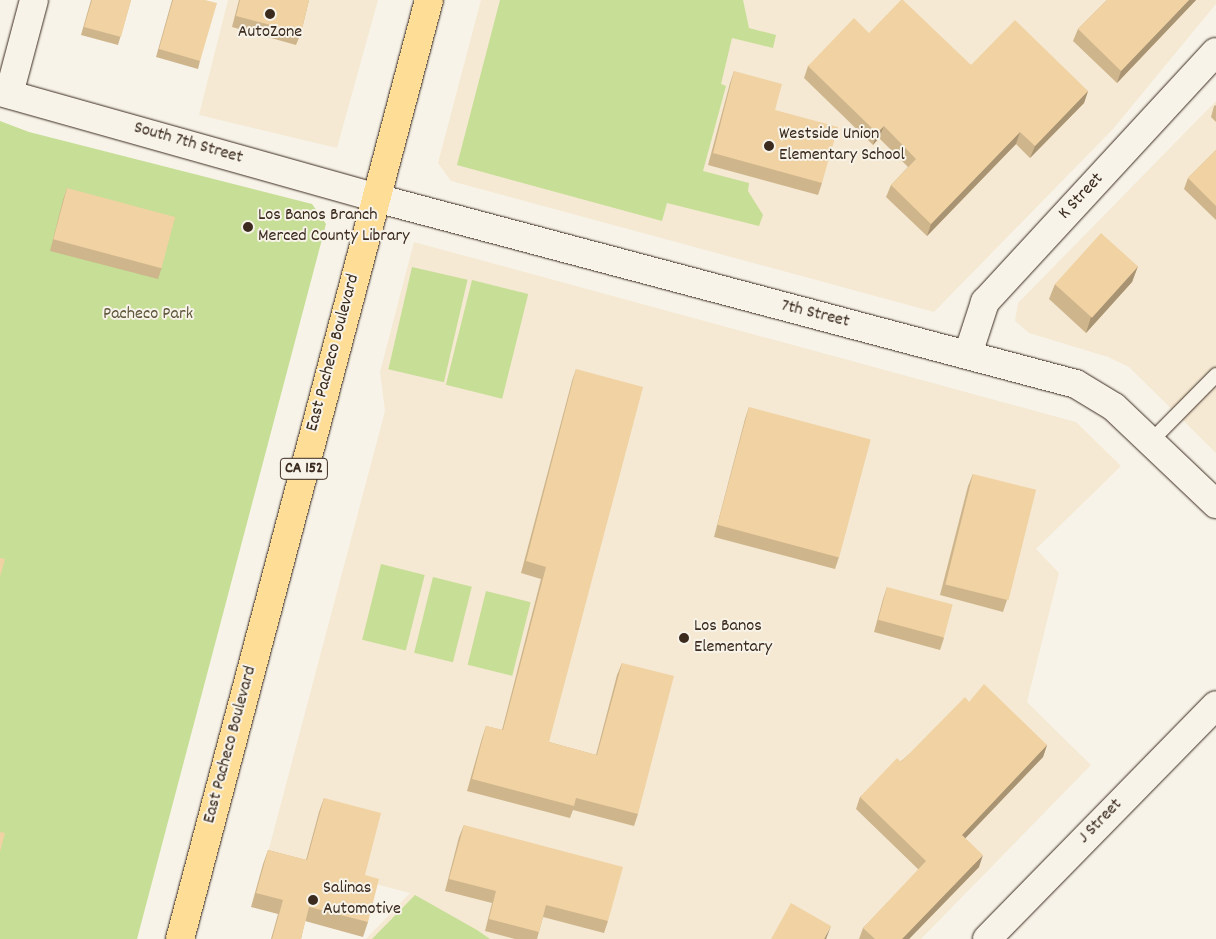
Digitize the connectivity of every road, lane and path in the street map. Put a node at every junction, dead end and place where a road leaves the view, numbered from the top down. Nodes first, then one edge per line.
1 (34, 0) edge
2 (428, 0) edge
3 (1216, 52) edge
4 (4, 93) edge
5 (376, 198) junction
6 (968, 354) junction
7 (1216, 375) edge
8 (1151, 441) junction
9 (1216, 504) edge
10 (1216, 705) edge
11 (180, 939) edge
12 (987, 939) edge

1 - 4 street
2 - 5 highway, East Pacheco Boulevard / CA 152
3 - 6 street, K Street
4 - 5 street, South 7th Street
5 - 6 street, 7th Street
5 - 11 highway, East Pacheco Boulevard / CA 152
6 - 8 street, 7th Street
7 - 8 lane
8 - 9 street, 7th Street
10 - 12 street, J Street

